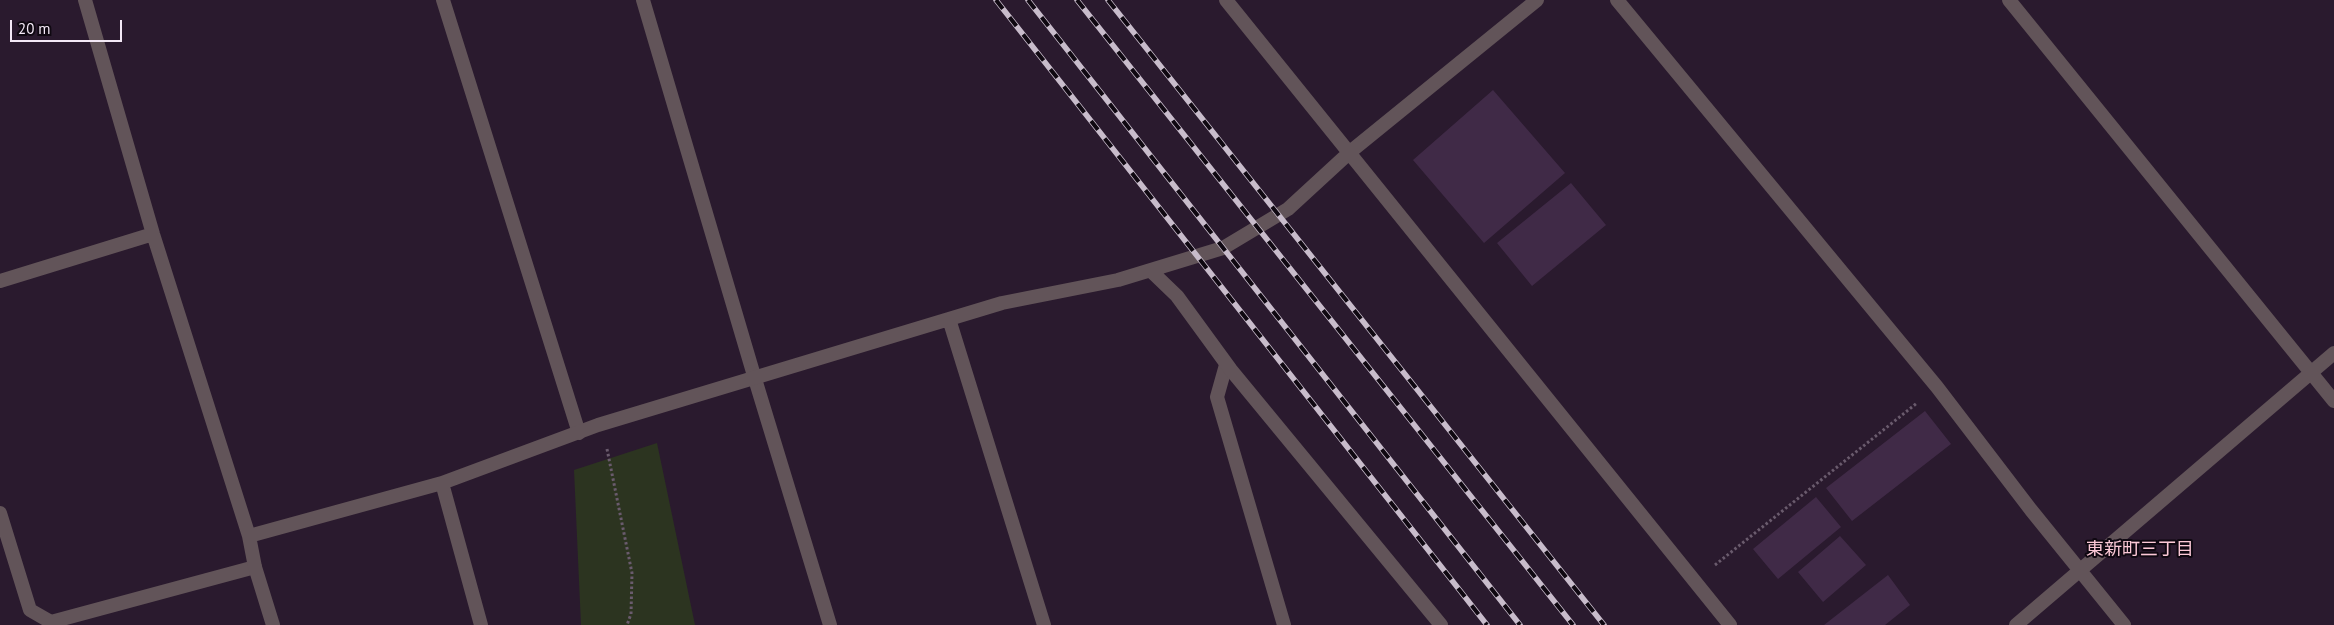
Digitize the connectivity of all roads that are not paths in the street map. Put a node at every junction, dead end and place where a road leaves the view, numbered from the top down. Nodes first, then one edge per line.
1 (85, 0) edge
2 (443, 0) edge
3 (643, 0) edge
4 (1226, 0) edge
5 (1537, 0) edge
6 (1617, 0) edge
7 (2009, 0) edge
8 (1350, 152) junction
9 (153, 234) junction
10 (1151, 271) junction
11 (0, 281) edge
12 (949, 319) junction
13 (2334, 353) edge
14 (1226, 365) junction
15 (2311, 372) junction
16 (755, 379) junction
17 (2334, 401) edge
18 (579, 433) junction
19 (442, 483) junction
20 (0, 513) edge
21 (249, 536) junction
22 (255, 567) junction
23 (2081, 572) junction
24 (273, 625) edge
25 (481, 625) edge
26 (830, 625) edge
27 (1044, 625) edge
28 (1284, 625) edge
29 (1441, 625) edge
30 (1730, 625) edge
31 (2016, 625) edge
32 (2124, 625) edge

1 - 9 street
2 - 18 street
3 - 16 street
4 - 8 street
5 - 8 street
6 - 23 street
7 - 15 street
8 - 10 street
8 - 30 street
9 - 11 street
9 - 21 street
10 - 12 street
10 - 14 street
12 - 16 street
12 - 27 street
13 - 15 street
14 - 28 street
14 - 29 street
15 - 17 street
15 - 23 street
16 - 18 street
16 - 26 street
18 - 19 street
19 - 21 street
19 - 25 street
20 - 22 street
21 - 22 street
22 - 24 street
23 - 31 street
23 - 32 street

